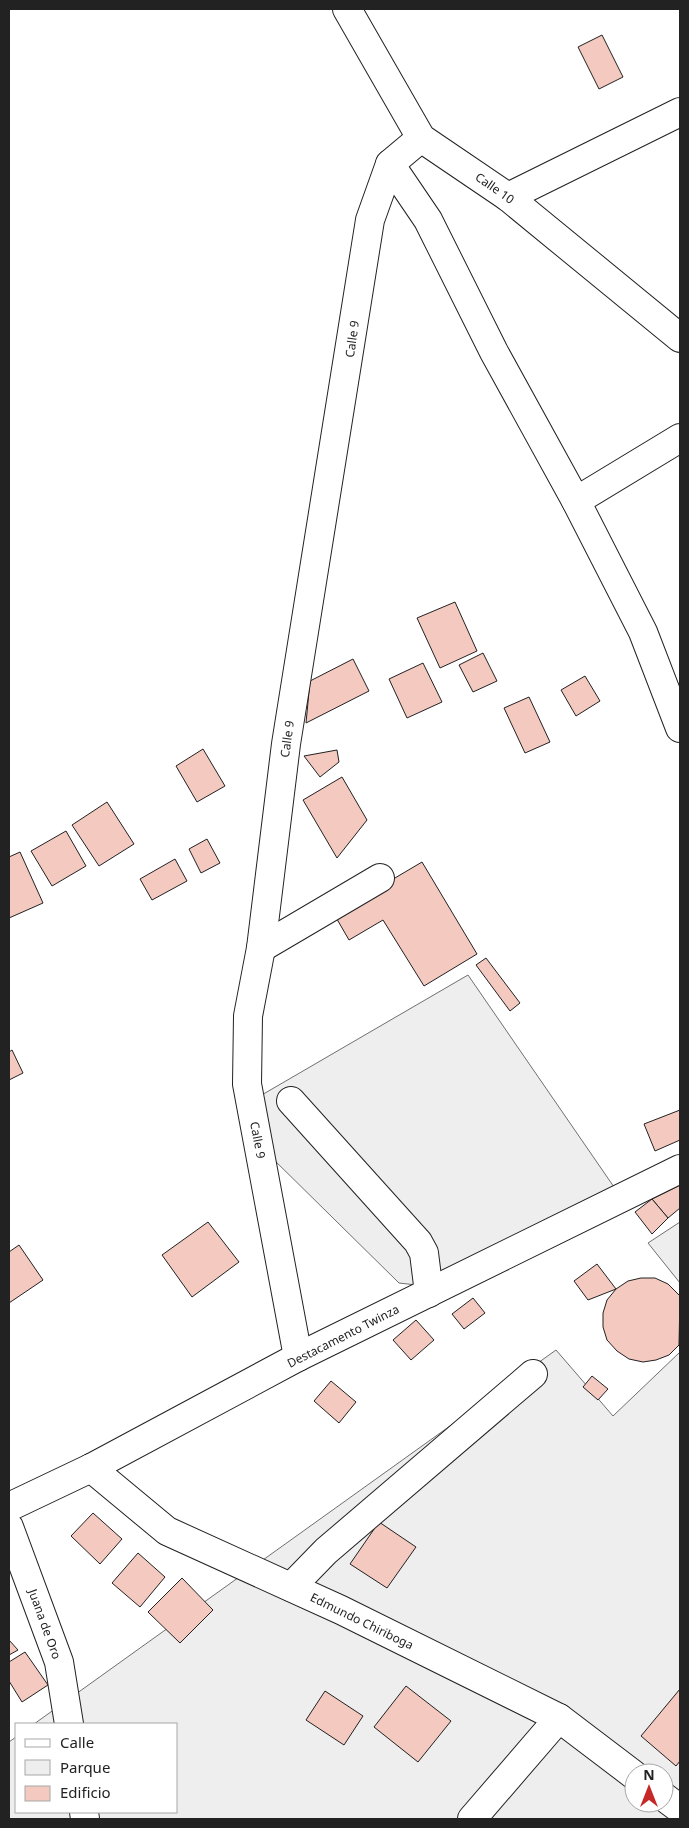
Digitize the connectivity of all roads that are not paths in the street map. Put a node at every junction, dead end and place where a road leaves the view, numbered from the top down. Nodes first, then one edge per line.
1 (347, 9) edge
2 (680, 112) edge
3 (421, 138) junction
4 (390, 164) junction
5 (508, 197) junction
6 (680, 338) edge
7 (680, 438) edge
8 (576, 501) junction
9 (680, 728) edge
10 (380, 878) dead end
11 (261, 948) junction
12 (291, 1102) dead end
13 (680, 1169) edge
14 (429, 1293) junction
15 (298, 1357) junction
16 (533, 1374) dead end
17 (91, 1468) junction
18 (9, 1507) edge
19 (9, 1527) edge
20 (291, 1587) junction
21 (559, 1718) junction
22 (69, 1723) edge
23 (624, 1767) edge
24 (472, 1819) edge

1 - 3 street, Calle 10
2 - 5 street
3 - 4 street
3 - 5 street, Calle 10
4 - 8 street
4 - 11 street, Calle 9
5 - 6 street, Calle 10
7 - 8 street
8 - 9 street
10 - 11 street
11 - 15 street, Calle 9
12 - 14 street
13 - 14 street, Destacamento Twinza
14 - 15 street, Destacamento Twinza
15 - 17 street, Destacamento Twinza
16 - 20 street
17 - 18 street, Destacamento Twinza
17 - 20 street, Edmundo Chiriboga
19 - 22 street, Juana de Oro
20 - 21 street, Edmundo Chiriboga
21 - 23 street, Edmundo Chiriboga
21 - 24 street

